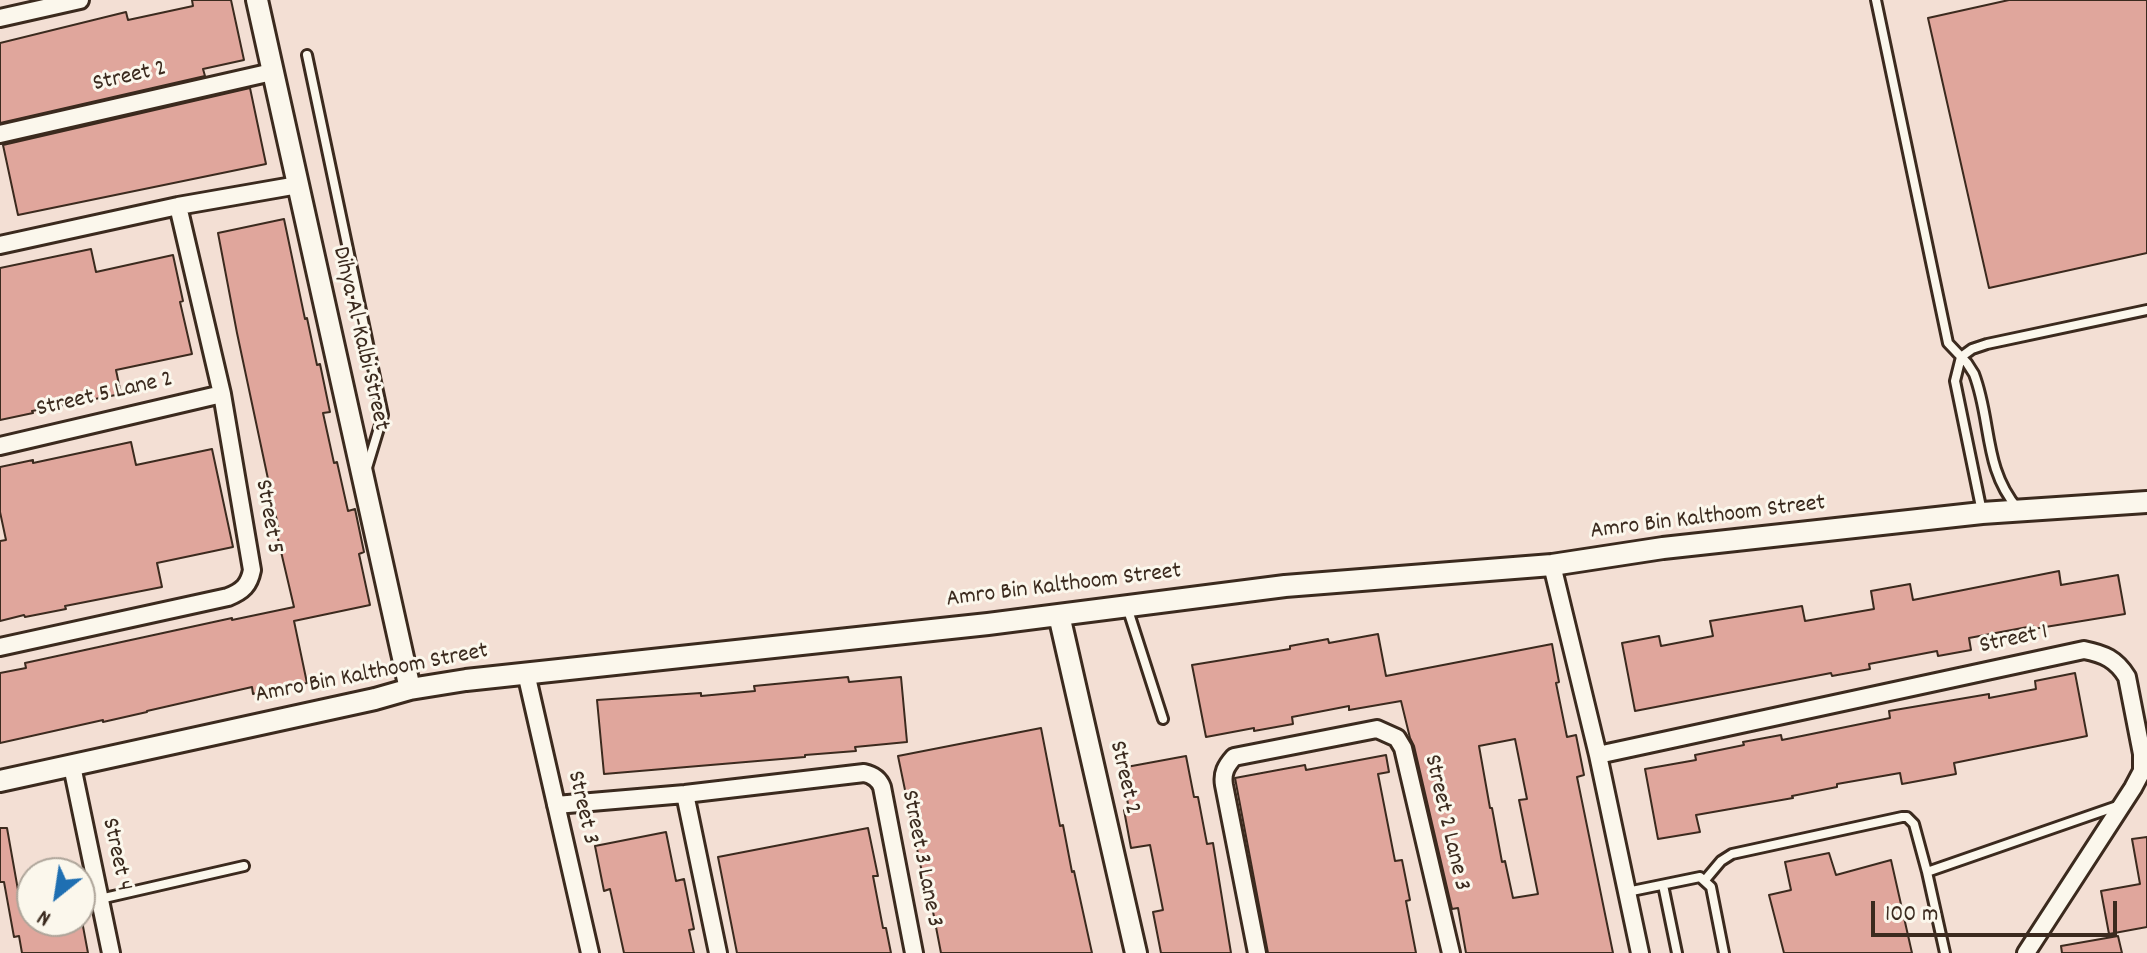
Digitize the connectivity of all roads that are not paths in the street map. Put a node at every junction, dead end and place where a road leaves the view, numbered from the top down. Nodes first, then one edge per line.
1 (80, 0) edge
2 (257, 0) edge
3 (1876, 0) edge
4 (0, 18) edge
5 (307, 55) dead end
6 (272, 72) junction
7 (0, 134) edge
8 (298, 185) junction
9 (178, 206) junction
10 (0, 245) edge
11 (2147, 310) edge
12 (1961, 357) junction
13 (222, 394) junction
14 (0, 446) edge
15 (364, 480) junction
16 (2146, 504) edge
17 (2019, 509) junction
18 (1982, 513) junction
19 (1552, 565) junction
20 (1127, 606) junction
21 (1059, 615) junction
22 (0, 647) edge
23 (526, 673) junction
24 (410, 689) junction
25 (1163, 719) dead end
26 (1598, 755) junction
27 (72, 766) junction
28 (0, 781) edge
29 (685, 794) junction
30 (556, 805) junction
31 (2122, 805) junction
32 (244, 866) dead end
33 (1927, 872) junction
34 (1705, 880) junction
35 (1663, 885) junction
36 (1627, 892) junction
37 (99, 899) junction
38 (111, 953) edge
39 (590, 953) edge
40 (718, 953) edge
41 (914, 953) edge
42 (1136, 953) edge
43 (1257, 953) edge
44 (1451, 953) edge
45 (1640, 953) edge
46 (1677, 953) edge
47 (1724, 953) edge
48 (1945, 953) edge
49 (2026, 953) edge

1 - 4 street
2 - 6 street, Dihya Al-Kalbi Street
3 - 12 lane
5 - 15 lane
6 - 7 street, Street 2
6 - 8 street, Dihya Al-Kalbi Street
8 - 9 street
8 - 15 street, Dihya Al-Kalbi Street
9 - 10 street
9 - 13 street, Street 5
11 - 12 lane
12 - 17 lane
12 - 18 lane
13 - 14 street, Street 5 Lane 2
13 - 22 street, Street 5
15 - 24 street, Dihya Al-Kalbi Street
16 - 17 street, Amro Bin Kalthoom Street
17 - 18 street, Amro Bin Kalthoom Street
18 - 19 street, Amro Bin Kalthoom Street
19 - 20 street, Amro Bin Kalthoom Street
19 - 26 street
20 - 21 street, Amro Bin Kalthoom Street
20 - 25 lane
21 - 23 street, Amro Bin Kalthoom Street
21 - 42 street, Street 2
23 - 24 street, Amro Bin Kalthoom Street
23 - 30 street, Street 3
24 - 27 street, Amro Bin Kalthoom Street
26 - 31 street, Street 1
26 - 36 street
27 - 28 street, Amro Bin Kalthoom Street
27 - 37 street, Street 4
29 - 30 street, Street 3 Lane 3
29 - 40 street
29 - 41 street, Street 3 Lane 3
30 - 39 street, Street 3
31 - 33 lane
31 - 49 street, Street 1
32 - 37 lane
33 - 34 lane
33 - 48 lane
34 - 35 lane
34 - 47 lane
35 - 36 lane
35 - 46 lane
36 - 45 street
37 - 38 street, Street 4
43 - 44 street, Street 2 Lane 3

